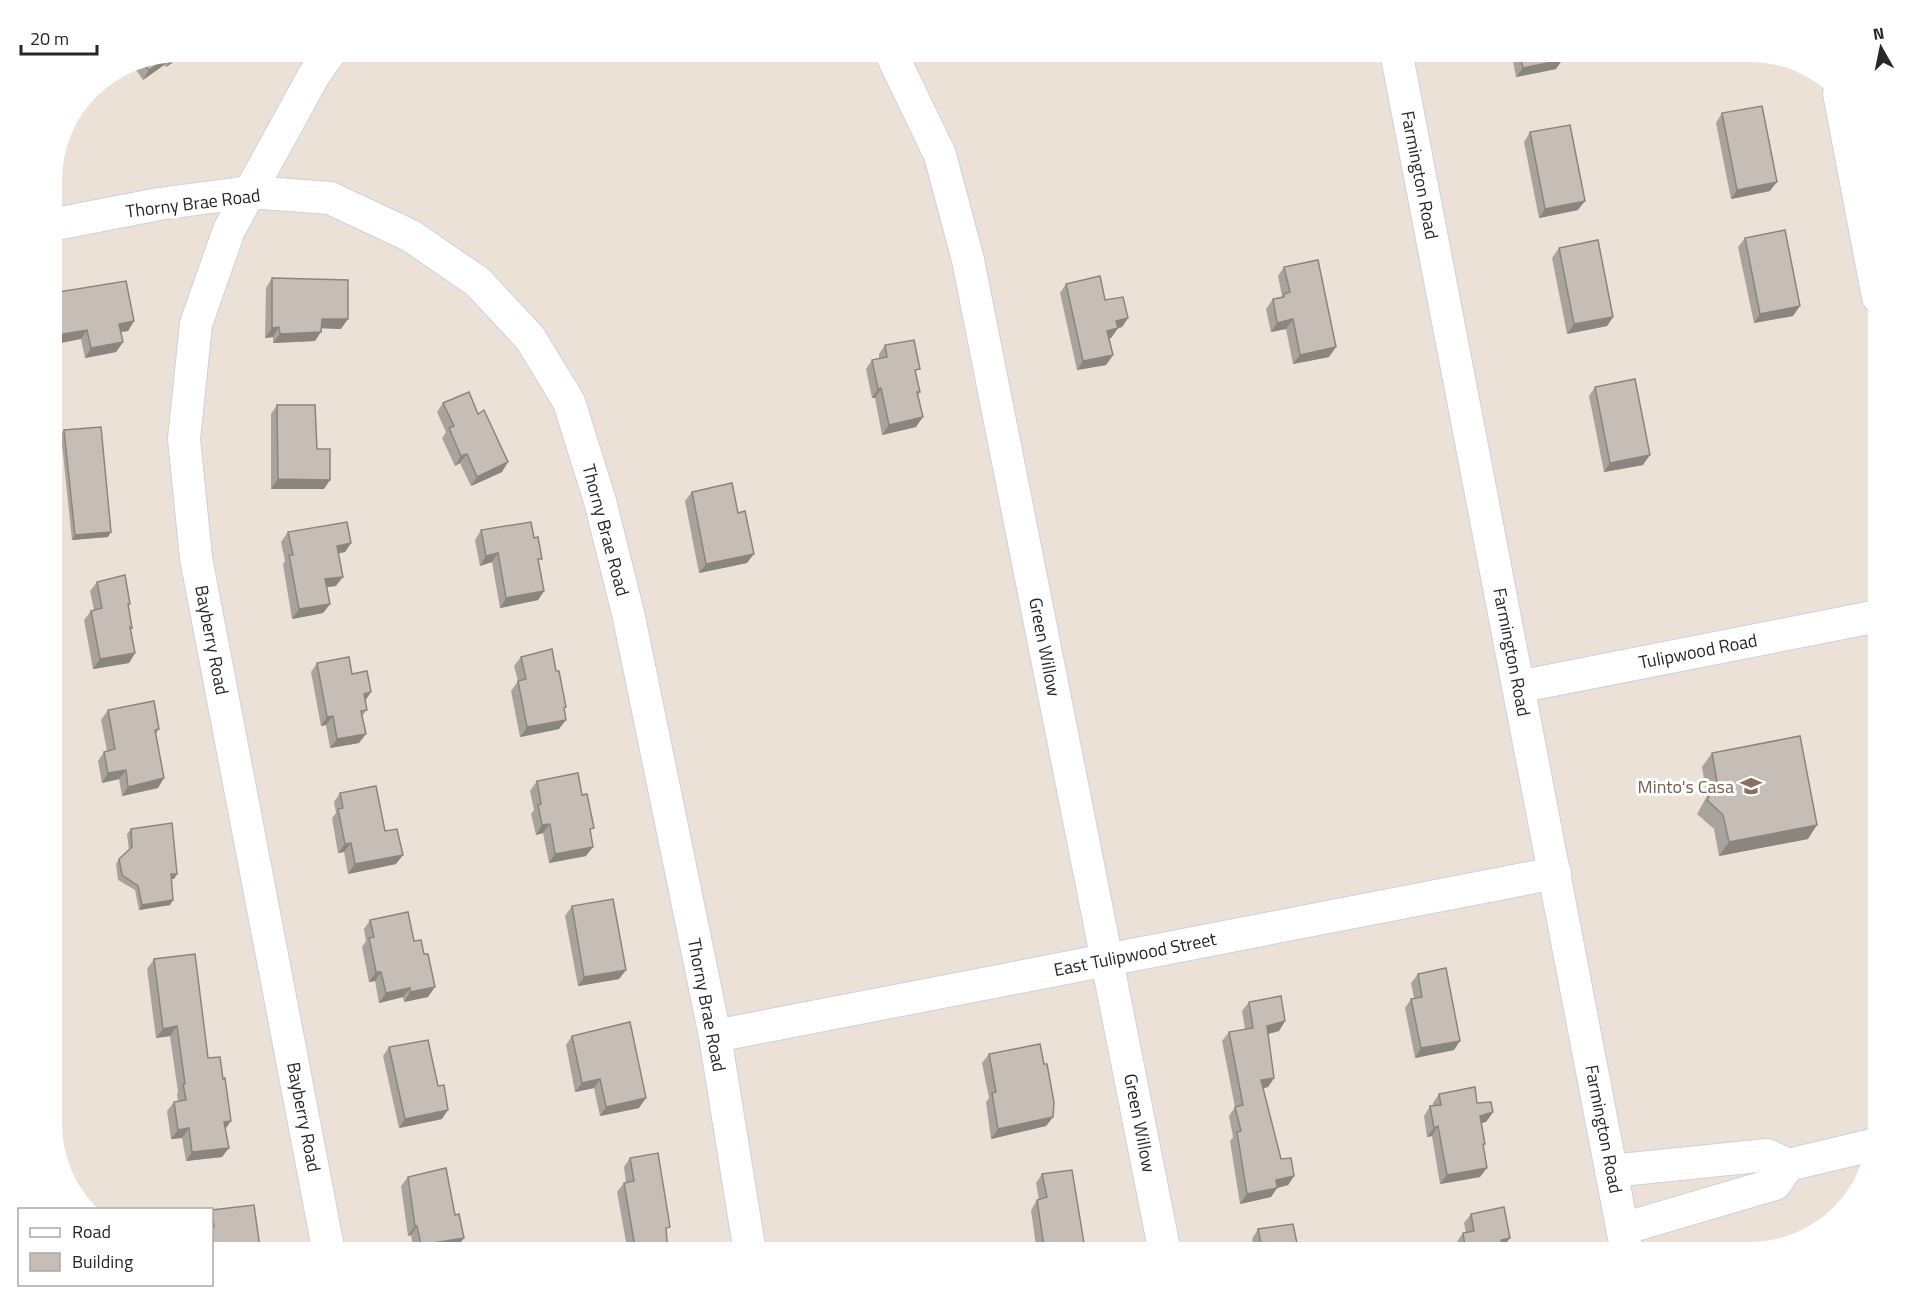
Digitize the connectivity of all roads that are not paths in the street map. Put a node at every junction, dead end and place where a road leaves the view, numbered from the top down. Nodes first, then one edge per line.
1 (323, 62) edge
2 (895, 62) edge
3 (1398, 62) edge
4 (1842, 106) edge
5 (249, 192) junction
6 (62, 223) edge
7 (1868, 245) edge
8 (1868, 618) edge
9 (1518, 687) junction
10 (1555, 873) junction
11 (1108, 959) junction
12 (715, 1036) junction
13 (1865, 1147) edge
14 (1788, 1165) junction
15 (1611, 1171) junction
16 (1625, 1241) edge
17 (327, 1242) edge
18 (748, 1242) edge
19 (1163, 1242) edge

1 - 5 street, Bayberry Road
2 - 11 street, Green Willow
3 - 9 street, Farmington Road
4 - 7 street
5 - 6 street, Thorny Brae Road
5 - 12 street, Thorny Brae Road
5 - 17 street, Bayberry Road
8 - 9 street, Tulipwood Road
9 - 10 street, Farmington Road
10 - 11 street, East Tulipwood Street
10 - 15 street, Farmington Road
11 - 12 street, East Tulipwood Street
11 - 19 street, Green Willow
12 - 18 street, Thorny Brae Road
13 - 14 street
14 - 15 street
14 - 16 street
15 - 16 street, Farmington Road

